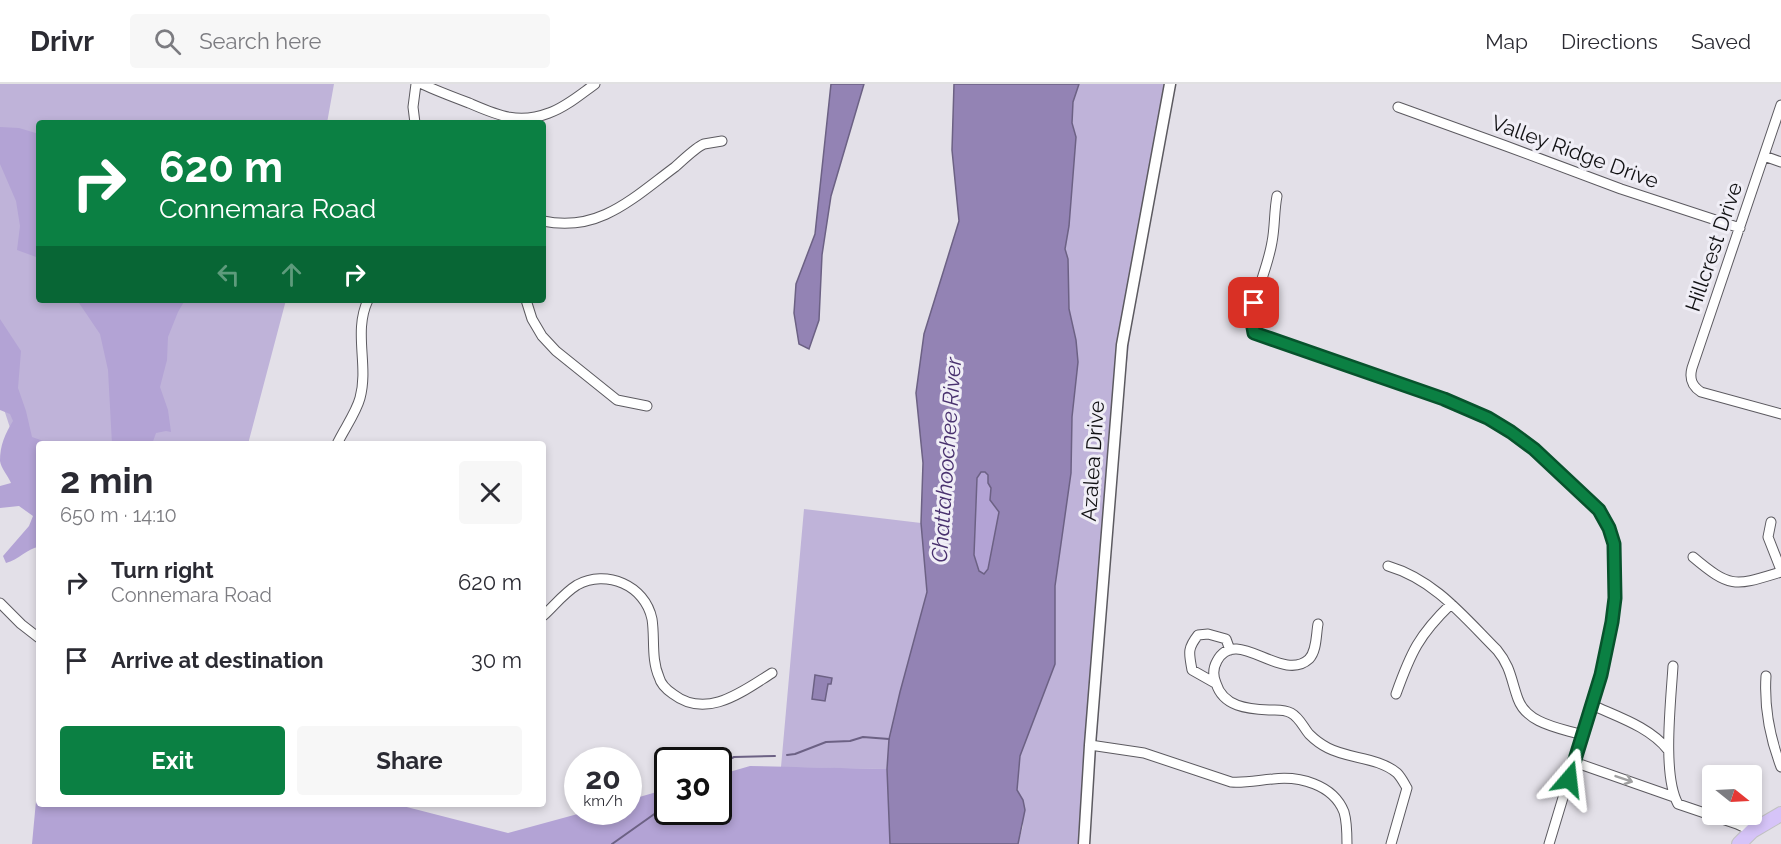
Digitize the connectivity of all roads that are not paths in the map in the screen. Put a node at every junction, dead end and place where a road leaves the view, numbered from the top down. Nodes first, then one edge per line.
1 (416, 84) edge
2 (422, 84) edge
3 (596, 84) edge
4 (1170, 84) edge
5 (1781, 105) edge
6 (1398, 107) dead end
7 (415, 120) edge
8 (722, 141) dead end
9 (1764, 156) junction
10 (1781, 162) edge
11 (1277, 196) dead end
12 (546, 222) edge
13 (1740, 228) junction
14 (367, 303) edge
15 (527, 303) edge
16 (646, 406) dead end
17 (1781, 414) edge
18 (339, 441) edge
19 (1771, 522) dead end
20 (1694, 557) dead end
21 (1388, 566) dead end
22 (1781, 571) edge
23 (0, 603) edge
24 (1450, 604) junction
25 (546, 613) edge
26 (1318, 624) dead end
27 (36, 636) edge
28 (1230, 650) junction
29 (1673, 666) dead end
30 (772, 673) dead end
31 (1766, 676) dead end
32 (1215, 683) junction
33 (1396, 694) dead end
34 (1592, 705) junction
35 (1582, 735) junction
36 (1090, 745) junction
37 (1668, 750) junction
38 (1575, 760) junction
39 (1781, 767) edge
40 (1673, 794) junction
41 (1781, 814) edge
42 (1752, 831) junction
43 (1084, 844) edge
44 (1347, 844) edge
45 (1391, 844) edge
46 (1549, 844) edge
47 (1739, 844) edge

1 - 7 street
2 - 3 street
4 - 36 street, Azalea Drive
5 - 9 street, Hillcrest Drive
6 - 13 street, Valley Ridge Drive
8 - 12 street
9 - 10 street
9 - 13 street, Hillcrest Drive
11 - 34 street
13 - 17 street, Hillcrest Drive
14 - 18 street
15 - 16 street
19 - 22 street
20 - 22 street
21 - 24 street
23 - 27 street
24 - 33 street
24 - 35 street
25 - 30 street
26 - 28 street
28 - 32 street
28 - 32 street
29 - 37 street
31 - 39 street
32 - 45 street
34 - 35 street
34 - 37 street
35 - 38 street
36 - 43 street, Azalea Drive
36 - 44 street
37 - 40 street
38 -> 40 street
38 - 46 street
40 - 42 street
41 - 42 main road
42 - 47 main road

